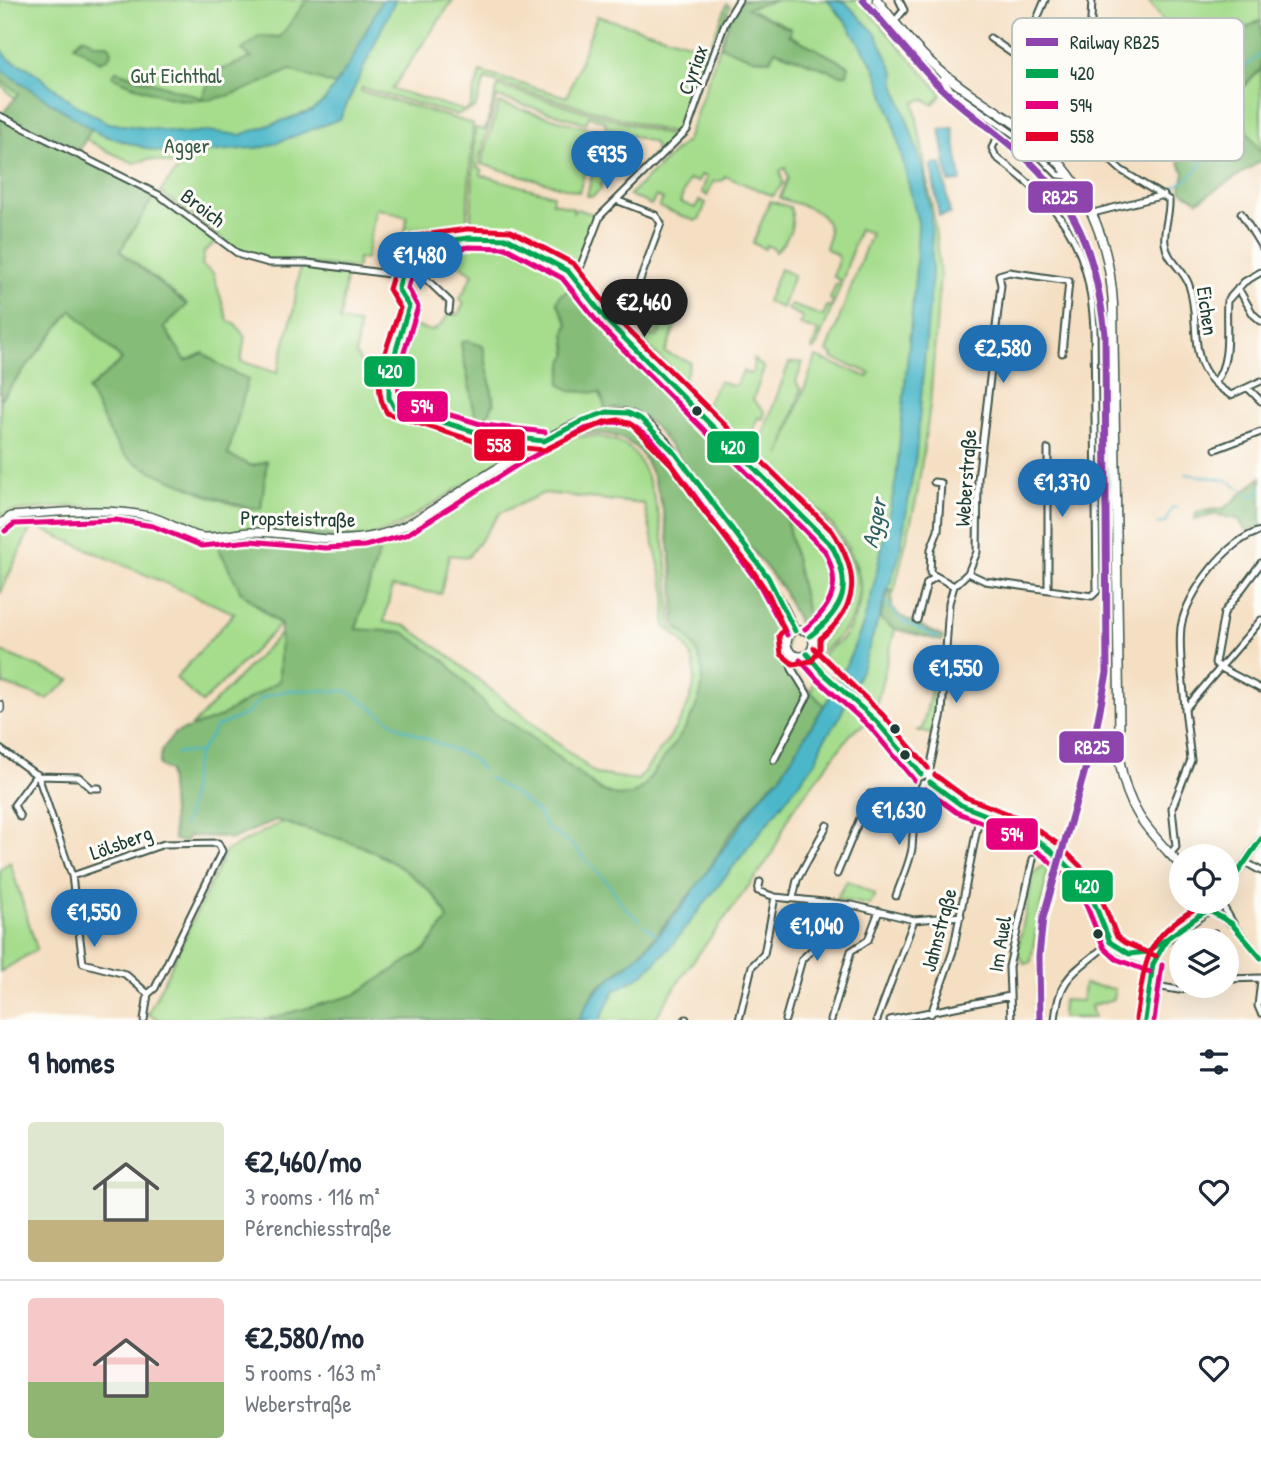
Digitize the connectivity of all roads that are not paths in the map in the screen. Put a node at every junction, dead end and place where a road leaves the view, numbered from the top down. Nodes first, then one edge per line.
1 (739, 0) edge
2 (877, 0) edge
3 (899, 0) edge
4 (1045, 0) edge
5 (1092, 0) edge
6 (1037, 18) edge
7 (1092, 18) edge
8 (894, 22) junction
9 (989, 38) dead end
10 (1012, 53) edge
11 (946, 76) junction
12 (0, 116) edge
13 (1012, 123) edge
14 (1012, 136) edge
15 (995, 142) dead end
16 (1045, 161) edge
17 (1055, 161) edge
18 (1111, 161) edge
19 (1071, 176) junction
20 (1161, 193) junction
21 (616, 200) junction
22 (1093, 213) junction
23 (1241, 213) dead end
24 (1261, 246) edge
25 (1261, 272) edge
26 (401, 275) junction
27 (575, 281) junction
28 (1238, 288) junction
29 (449, 310) dead end
30 (1261, 321) edge
31 (620, 334) junction
32 (1062, 353) dead end
33 (1261, 381) edge
34 (1214, 382) junction
35 (1248, 388) junction
36 (1261, 401) edge
37 (1261, 432) edge
38 (544, 441) junction
39 (1048, 449) dead end
40 (1216, 449) dead end
41 (934, 482) dead end
42 (0, 524) edge
43 (1261, 531) edge
44 (1261, 563) edge
45 (968, 573) junction
46 (934, 578) junction
47 (954, 586) junction
48 (1048, 589) junction
49 (917, 620) dead end
50 (1261, 620) edge
51 (795, 631) junction
52 (810, 636) junction
53 (792, 653) junction
54 (807, 654) junction
55 (1221, 668) junction
56 (1261, 689) edge
57 (1185, 709) junction
58 (0, 749) edge
59 (774, 760) dead end
60 (925, 773) junction
61 (38, 775) junction
62 (927, 782) junction
63 (99, 788) dead end
64 (916, 813) junction
65 (980, 813) junction
66 (20, 817) dead end
67 (827, 825) dead end
68 (1261, 839) edge
69 (1176, 844) edge
70 (1169, 855) edge
71 (1032, 859) dead end
72 (1243, 865) junction
73 (1239, 868) edge
74 (1239, 871) edge
75 (1261, 871) edge
76 (837, 874) dead end
77 (72, 876) junction
78 (760, 881) dead end
79 (896, 896) dead end
80 (775, 897) junction
81 (793, 898) junction
82 (825, 902) junction
83 (879, 911) junction
84 (1191, 914) edge
85 (1204, 914) edge
86 (1216, 914) edge
87 (1228, 914) edge
88 (961, 916) junction
89 (914, 920) junction
90 (1178, 928) edge
91 (1182, 928) edge
92 (1236, 928) joint
93 (1239, 932) edge
94 (1169, 937) edge
95 (1169, 938) edge
96 (1110, 942) junction
97 (1129, 954) junction
98 (1261, 958) edge
99 (1153, 964) junction
100 (1239, 979) edge
101 (1261, 979) edge
102 (1156, 986) dead end
103 (1169, 988) edge
104 (148, 994) junction
105 (1010, 996) junction
106 (1261, 1013) edge
107 (931, 1014) junction
108 (144, 1020) edge
109 (739, 1020) edge
110 (785, 1020) edge
111 (831, 1020) edge
112 (877, 1020) edge
113 (890, 1020) edge
114 (1011, 1020) edge
115 (1055, 1020) edge
116 (1145, 1020) edge

1 - 21 street, Cyriax
2 - 8 main road
3 - 8 street
4 - 6 street
5 - 7 street
8 - 11 main road
9 - 10 street
11 - 13 main road
11 - 14 street
12 - 26 street, Broich
15 - 48 street
16 - 19 street
17 - 19 main road
18 - 20 street
19 - 22 main road
20 - 22 street
20 - 34 street, Eichen
21 - 27 street, Cyriax
21 - 31 street
22 - 70 main road
23 - 24 street
25 - 28 street
26 - 27 street
26 - 29 street
26 - 38 street
27 - 31 street
28 - 30 street
28 - 34 street
31 - 52 street
32 - 45 street, Weberstraße
33 - 35 street
34 - 35 street
35 - 36 street
37 - 40 street
38 - 42 street, Propsteistraße
38 - 51 street, Propsteistraße
39 - 48 street
41 - 46 street
43 - 57 street
44 - 55 street
45 - 47 street
45 - 48 street
46 - 47 street
46 - 49 street
47 - 60 street
50 - 55 street
51 - 52 street
51 - 53 street
52 - 54 street
53 - 54 street
53 - 59 street
54 - 60 street
55 - 56 street
55 - 57 street
57 - 69 street
58 - 61 street
60 - 62 street
61 - 63 street
61 - 66 street
61 - 77 street, Lölsberg
62 - 64 street
62 - 65 street
64 - 76 street
64 - 79 street
65 - 88 street, Jahnstraße
65 - 96 street
67 - 81 street
68 - 72 street
71 - 105 street, Im Auel
72 - 73 street
72 - 74 street
72 - 75 street
77 - 104 street, Lölsberg
77 - 104 street, Lölsberg
78 - 80 street
80 - 81 street
80 - 109 street
81 - 82 street
82 - 83 street
82 - 110 street
83 - 89 street
83 - 111 street
84 - 90 main road
85 - 91 main road
86 - 92 street
87 - 92 street
88 - 89 street
88 - 107 street, Jahnstraße
89 - 112 street
93 - 98 street
94 - 97 street
95 - 99 main road
96 - 97 street
96 - 115 street
97 - 99 street
99 - 116 main road
100 - 101 street
101 - 106 street
102 - 103 street
104 - 108 street, Lölsberg
105 - 107 street, Im Auel
105 - 114 street
107 - 113 street, Im Auel

